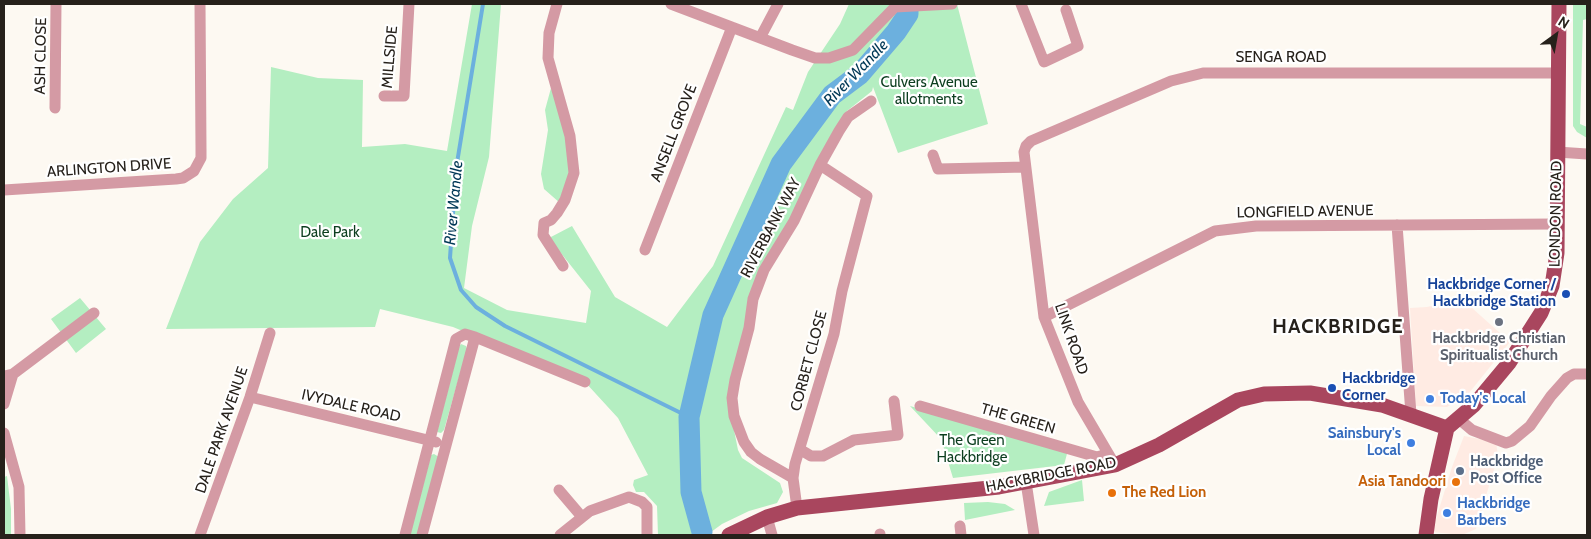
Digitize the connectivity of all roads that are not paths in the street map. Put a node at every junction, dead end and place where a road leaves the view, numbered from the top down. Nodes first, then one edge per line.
1 (56, 4) edge
2 (200, 4) edge
3 (409, 4) edge
4 (557, 4) edge
5 (671, 4) edge
6 (778, 4) edge
7 (952, 4) edge
8 (1021, 4) edge
9 (1559, 4) edge
10 (1066, 10) dead end
11 (732, 27) junction
12 (760, 38) junction
13 (1558, 73) junction
14 (384, 96) dead end
15 (871, 101) dead end
16 (55, 108) dead end
17 (1024, 152) joint
18 (1557, 152) junction
19 (1587, 154) edge
20 (933, 155) dead end
21 (820, 165) junction
22 (1026, 167) junction
23 (4, 190) edge
24 (1556, 224) junction
25 (1397, 225) junction
26 (646, 250) dead end
27 (564, 266) dead end
28 (94, 313) dead end
29 (1044, 317) junction
30 (270, 333) dead end
31 (475, 337) junction
32 (1587, 374) edge
33 (8, 375) edge
34 (585, 382) dead end
35 (250, 397) junction
36 (894, 401) dead end
37 (4, 404) edge
38 (920, 406) dead end
39 (1411, 414) junction
40 (1453, 424) junction
41 (4, 433) edge
42 (430, 440) junction
43 (446, 444) junction
44 (801, 450) junction
45 (1111, 460) junction
46 (9, 471) edge
47 (793, 478) junction
48 (1026, 482) junction
49 (559, 490) dead end
50 (797, 508) junction
51 (582, 517) junction
52 (767, 517) junction
53 (20, 535) edge
54 (200, 535) edge
55 (405, 535) edge
56 (422, 535) edge
57 (560, 535) edge
58 (647, 535) edge
59 (729, 535) edge
60 (772, 535) edge
61 (1034, 535) edge
62 (1426, 535) edge

1 - 16 street, ASH CLOSE
2 - 23 street, ARLINGTON DRIVE
3 - 14 street, MILLSIDE
4 - 27 street
5 - 11 street
6 - 12 street
7 - 12 street
8 - 10 street
9 - 13 main road, LONDON ROAD
11 - 12 street
11 - 26 street, ANSELL GROVE
13 - 17 street, SENGA ROAD
13 - 18 main road, LONDON ROAD
15 - 21 street, RIVERBANK WAY
17 - 22 street, LINK ROAD
18 - 19 street
18 - 24 main road, LONDON ROAD
20 - 22 street
21 - 44 street, CORBET CLOSE
21 - 47 street, RIVERBANK WAY
22 - 29 street, LINK ROAD
24 - 25 street, LONGFIELD AVENUE
24 - 40 main road, LONDON ROAD
25 - 29 street, LONGFIELD AVENUE
25 - 39 street
28 - 33 street
29 - 45 street, LINK ROAD
30 - 35 street, DALE PARK AVENUE
31 - 34 street
31 - 42 street
31 - 43 street
32 - 40 street
33 - 37 street
35 - 42 street, IVYDALE ROAD
35 - 54 street, DALE PARK AVENUE
36 - 44 street
38 - 45 street, THE GREEN
39 - 40 main road, HACKBRIDGE ROAD
39 - 45 main road, HACKBRIDGE ROAD
40 - 62 main road
41 - 46 street
42 - 43 street, IVYDALE ROAD
42 - 55 street
43 - 56 street
44 - 47 street, CORBET CLOSE
45 - 48 main road, HACKBRIDGE ROAD
46 - 53 street
47 - 50 street, CORBET CLOSE
48 - 50 main road, HACKBRIDGE ROAD
48 - 61 street
49 - 51 street
50 - 52 main road, HACKBRIDGE ROAD
51 - 57 street
51 - 58 street
52 - 59 main road, HACKBRIDGE ROAD
52 - 60 street

